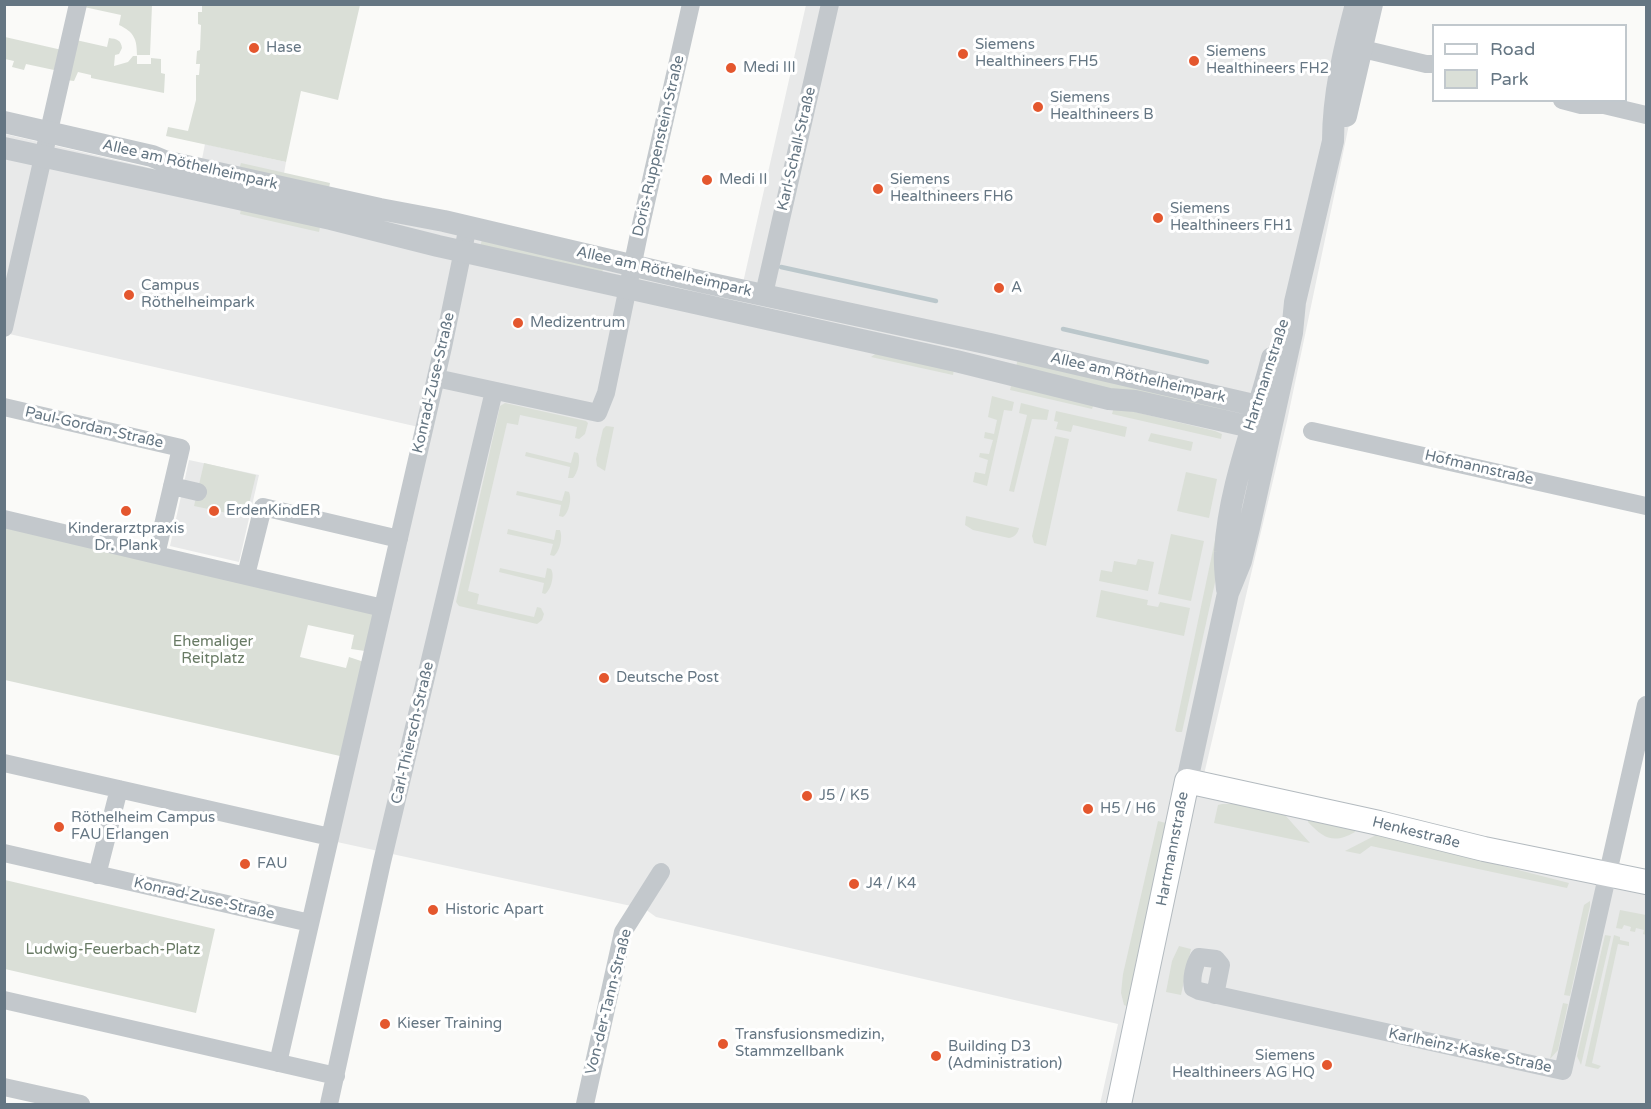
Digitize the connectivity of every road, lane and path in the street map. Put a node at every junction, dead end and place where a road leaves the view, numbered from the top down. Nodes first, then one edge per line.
1 (78, 4) edge
2 (691, 4) edge
3 (830, 4) edge
4 (1356, 4) edge
5 (1372, 4) edge
6 (1354, 47) junction
7 (1432, 64) edge
8 (1570, 102) edge
9 (1647, 115) edge
10 (4, 122) edge
11 (49, 132) junction
12 (4, 148) edge
13 (43, 157) junction
14 (468, 226) junction
15 (463, 251) junction
16 (633, 265) junction
17 (628, 288) junction
18 (764, 294) junction
19 (4, 328) edge
20 (990, 344) junction
21 (984, 369) junction
22 (436, 378) junction
23 (494, 391) junction
24 (4, 407) edge
25 (1260, 418) junction
26 (1312, 431) dead end
27 (172, 486) junction
28 (198, 492) dead end
29 (1647, 506) edge
30 (4, 519) edge
31 (399, 539) junction
32 (156, 555) junction
33 (246, 575) junction
34 (383, 608) junction
35 (1647, 705) edge
36 (4, 763) edge
37 (1187, 781) junction
38 (119, 789) junction
39 (330, 837) junction
40 (4, 853) edge
41 (661, 872) dead end
42 (98, 874) junction
43 (1607, 875) junction
44 (1647, 882) edge
45 (310, 923) junction
46 (1215, 995) dead end
47 (4, 1000) edge
48 (278, 1063) junction
49 (336, 1076) junction
50 (4, 1088) edge
51 (81, 1104) edge
52 (329, 1104) edge
53 (585, 1104) edge
54 (1119, 1104) edge

1 - 11 street
2 - 16 street, Doris-Ruppenstein-Straße
3 - 18 street, Karl-Schall-Straße
4 - 6 street, Hartmannstraße
5 - 6 street, Hartmannstraße
6 - 7 street
6 - 25 street, Hartmannstraße
8 - 9 street
10 - 11 street, Allee am Röthelheimpark
11 - 13 street
11 - 14 street, Allee am Röthelheimpark
12 - 13 street, Allee am Röthelheimpark
13 - 15 street, Allee am Röthelheimpark
13 - 19 street
14 - 15 street, Konrad-Zuse-Straße
14 - 16 street, Allee am Röthelheimpark
15 - 17 street, Allee am Röthelheimpark
15 - 22 street, Konrad-Zuse-Straße
16 - 17 street, Doris-Ruppenstein-Straße
16 - 18 street, Allee am Röthelheimpark
17 - 21 street, Allee am Röthelheimpark
17 - 23 street
18 - 20 street, Allee am Röthelheimpark
20 - 21 street
20 - 25 street, Allee am Röthelheimpark
21 - 25 street, Allee am Röthelheimpark
22 - 23 street
22 - 31 street, Konrad-Zuse-Straße
23 - 49 street, Carl-Thiersch-Straße
24 - 27 street, Paul-Gordan-Straße
25 - 37 street, Hartmannstraße
26 - 29 street, Hofmannstraße
27 - 28 street
27 - 32 street, Paul-Gordan-Straße
30 - 32 street
31 - 33 street
31 - 34 street, Konrad-Zuse-Straße
32 - 33 street
33 - 34 street
34 - 39 street, Konrad-Zuse-Straße
35 - 43 street
36 - 38 street
37 - 43 main road, Henkestraße
37 - 54 main road, Hartmannstraße
38 - 39 street
38 - 42 street
39 - 45 street, Konrad-Zuse-Straße
40 - 42 street
41 - 53 street, Von-der-Tann-Straße
42 - 45 street, Konrad-Zuse-Straße
43 - 44 main road, Henkestraße
43 - 46 street, Karlheinz-Kaske-Straße
45 - 48 street, Konrad-Zuse-Straße
47 - 48 street
48 - 49 street
49 - 52 street, Carl-Thiersch-Straße
50 - 51 street

